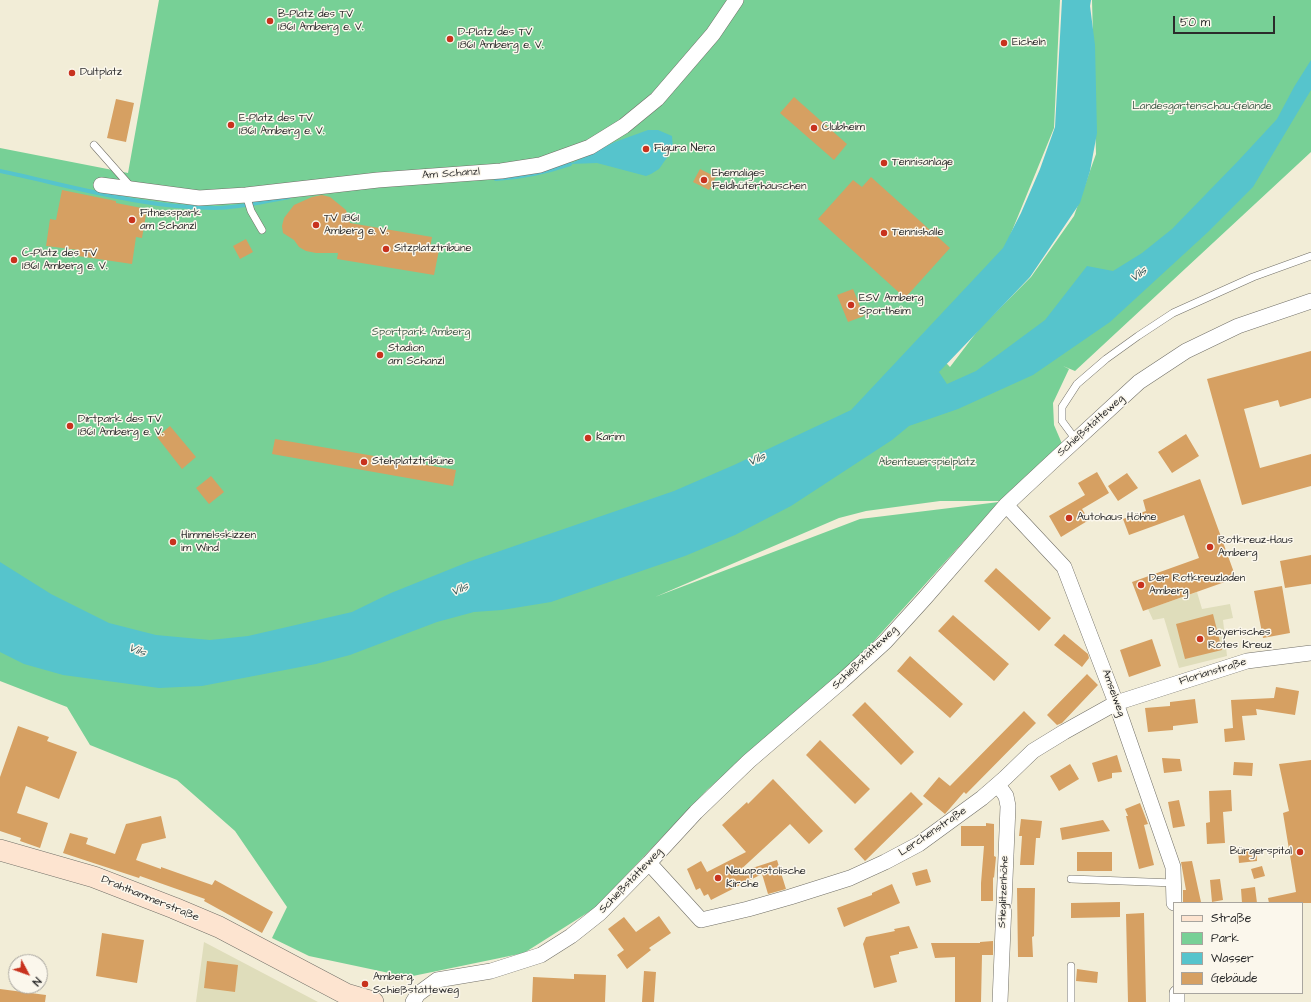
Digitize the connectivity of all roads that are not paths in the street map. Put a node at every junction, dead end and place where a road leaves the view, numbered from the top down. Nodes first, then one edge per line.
1 (736, 0) edge
2 (94, 145) dead end
3 (101, 185) dead end
4 (134, 190) junction
5 (246, 195) junction
6 (262, 230) dead end
7 (1311, 256) edge
8 (1311, 301) edge
9 (1076, 440) junction
10 (1006, 505) junction
11 (1311, 653) edge
12 (1116, 702) junction
13 (998, 785) junction
14 (0, 850) edge
15 (649, 863) junction
16 (1071, 879) dead end
17 (1174, 883) junction
18 (1174, 902) edge
19 (1071, 966) dead end
20 (373, 1002) edge
21 (413, 1002) edge
22 (1000, 1002) edge
23 (1071, 1002) edge

1 - 5 street, Am Schanzl
2 - 4 lane
3 - 4 street, Am Schanzl
4 - 5 street, Am Schanzl
5 - 6 lane
7 - 9 lane
8 - 9 street, Schießstätteweg
9 - 10 street, Schießstätteweg
10 - 12 street, Amselweg
10 - 15 street, Schießstätteweg
11 - 12 street, Florianstraße
12 - 13 street, Lerchenstraße
12 - 17 street, Amselweg
13 - 15 street, Lerchenstraße
13 - 22 street, Stieglitzenhöhe
14 - 20 main road, Drahthammerstraße
15 - 21 street, Schießstätteweg
16 - 17 lane
17 - 18 street, Amselweg
19 - 23 lane

